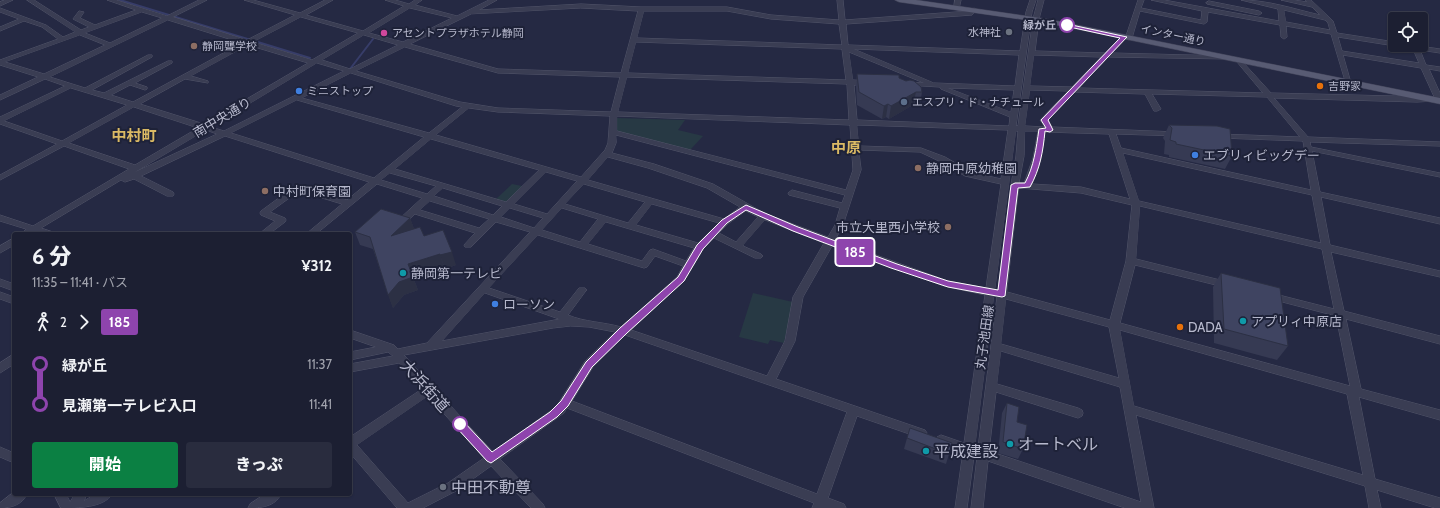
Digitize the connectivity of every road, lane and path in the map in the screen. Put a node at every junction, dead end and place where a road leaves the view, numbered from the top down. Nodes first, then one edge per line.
1 (10, 0) edge
2 (30, 0) edge
3 (110, 0) edge
4 (204, 0) edge
5 (247, 0) edge
6 (330, 0) edge
7 (388, 0) edge
8 (419, 0) edge
9 (494, 0) edge
10 (597, 0) edge
11 (840, 0) edge
12 (899, 0) edge
13 (1033, 0) edge
14 (1041, 0) edge
15 (1141, 0) edge
16 (1154, 0) edge
17 (1244, 0) edge
18 (1284, 0) edge
19 (1164, 1) edge
20 (1209, 1) edge
21 (127, 3) edge
22 (1260, 3) junction
23 (1310, 3) edge
24 (0, 4) edge
25 (958, 4) edge
26 (410, 6) junction
27 (590, 6) junction
28 (1281, 7) junction
29 (641, 9) junction
30 (1138, 9) junction
31 (0, 10) edge
32 (142, 10) junction
33 (974, 10) junction
34 (1206, 10) junction
35 (81, 12) dead end
36 (470, 12) junction
37 (301, 15) junction
38 (170, 16) junction
39 (1259, 16) junction
40 (457, 18) junction
41 (24, 19) junction
42 (1032, 19) junction
43 (1328, 19) junction
44 (843, 22) junction
45 (1283, 24) junction
46 (96, 28) junction
47 (0, 29) edge
48 (82, 33) junction
49 (364, 33) junction
50 (1334, 34) junction
51 (1284, 36) dead end
52 (1126, 37) junction
53 (62, 39) junction
54 (634, 40) junction
55 (251, 41) junction
56 (1388, 43) edge
57 (404, 44) junction
58 (110, 45) junction
59 (844, 48) junction
60 (1428, 48) edge
61 (1440, 51) edge
62 (1339, 52) junction
63 (1419, 52) edge
64 (1027, 53) junction
65 (1106, 55) junction
66 (150, 56) dead end
67 (1228, 58) junction
68 (1239, 61) junction
69 (170, 62) dead end
70 (315, 62) junction
71 (0, 63) edge
72 (1425, 67) junction
73 (1440, 69) edge
74 (349, 70) junction
75 (625, 74) junction
76 (45, 77) junction
77 (185, 77) junction
78 (206, 82) dead end
79 (850, 82) junction
80 (130, 83) junction
81 (873, 83) edge
82 (1348, 83) junction
83 (897, 84) edge
84 (71, 85) junction
85 (936, 85) junction
86 (145, 88) dead end
87 (1022, 88) junction
88 (86, 90) junction
89 (1073, 90) junction
90 (1147, 92) junction
91 (104, 96) junction
92 (1269, 96) junction
93 (0, 98) edge
94 (296, 98) junction
95 (1437, 100) edge
96 (135, 105) junction
97 (467, 106) junction
98 (1157, 109) dead end
99 (614, 114) junction
100 (1014, 116) junction
101 (0, 121) edge
102 (853, 123) junction
103 (206, 126) junction
104 (1016, 128) junction
105 (1046, 130) junction
106 (612, 132) junction
107 (1112, 132) junction
108 (225, 133) junction
109 (1182, 135) edge
110 (1213, 136) edge
111 (430, 137) junction
112 (1306, 143) junction
113 (62, 144) junction
114 (1440, 144) edge
115 (856, 148) junction
116 (1117, 149) junction
117 (607, 154) junction
118 (544, 169) junction
119 (390, 170) junction
120 (135, 172) junction
121 (1440, 175) edge
122 (0, 178) edge
123 (584, 180) junction
124 (376, 181) junction
125 (1004, 182) junction
126 (442, 185) junction
127 (1015, 185) junction
128 (1027, 186) junction
129 (792, 193) dead end
130 (1316, 193) junction
131 (170, 194) dead end
132 (850, 194) junction
133 (429, 197) junction
134 (651, 200) junction
135 (1136, 202) junction
136 (349, 203) junction
137 (508, 205) junction
138 (560, 205) junction
139 (746, 207) junction
140 (845, 207) junction
141 (415, 211) junction
142 (763, 216) junction
143 (549, 217) junction
144 (0, 218) edge
145 (496, 218) junction
146 (604, 218) junction
147 (1440, 220) edge
148 (725, 222) junction
149 (400, 224) edge
150 (630, 226) junction
151 (34, 229) junction
152 (536, 231) junction
153 (29, 232) edge
154 (44, 232) edge
155 (266, 232) edge
156 (313, 232) edge
157 (481, 232) junction
158 (713, 234) junction
159 (12, 242) edge
160 (830, 242) junction
161 (468, 245) dead end
162 (582, 245) junction
163 (700, 247) junction
164 (1326, 247) junction
165 (739, 248) junction
166 (0, 250) edge
167 (758, 256) dead end
168 (1131, 261) junction
169 (688, 265) junction
170 (1440, 274) edge
171 (0, 282) edge
172 (12, 287) edge
173 (1239, 288) edge
174 (482, 289) junction
175 (582, 290) dead end
176 (996, 293) junction
177 (1263, 294) edge
178 (0, 295) edge
179 (12, 301) edge
180 (1340, 314) junction
181 (562, 316) junction
182 (574, 322) junction
183 (1114, 325) junction
184 (624, 331) junction
185 (352, 335) edge
186 (1440, 340) edge
187 (431, 346) junction
188 (996, 346) junction
189 (396, 353) junction
190 (352, 356) edge
191 (12, 360) edge
192 (352, 367) edge
193 (0, 369) edge
194 (770, 381) junction
195 (1126, 384) junction
196 (991, 386) junction
197 (429, 390) junction
198 (1354, 390) junction
199 (565, 403) junction
200 (1131, 409) junction
201 (853, 410) junction
202 (1078, 413) dead end
203 (1440, 415) edge
204 (352, 443) edge
205 (352, 446) edge
206 (969, 450) junction
207 (0, 452) edge
208 (983, 454) junction
209 (12, 457) edge
210 (491, 458) junction
211 (1370, 482) junction
212 (18, 496) edge
213 (61, 496) edge
214 (80, 496) edge
215 (103, 496) edge
216 (272, 496) edge
217 (820, 504) edge
218 (1440, 504) edge
219 (257, 507) edge
220 (3, 508) edge
221 (67, 508) edge
222 (74, 508) edge
223 (83, 508) edge
224 (405, 508) edge
225 (411, 508) edge
226 (539, 508) edge
227 (840, 508) edge
228 (961, 508) edge
229 (977, 508) edge
230 (1141, 508) edge
231 (1148, 508) edge
232 (1375, 508) edge

1 - 24 street
2 - 48 street
3 - 21 street
4 - 38 street
5 - 37 street
6 - 37 street
7 - 26 street
8 - 26 street, 南中央通り
9 - 36 street
10 - 27 street
11 - 44 street
12 - 25 main road, インター通り
13 - 42 street, 丸子池田線
14 - 42 street, 丸子池田線
15 - 30 street
16 - 19 street
17 - 22 street
18 - 23 street
19 - 34 street
20 - 34 street
20 - 39 street
21 - 32 street
22 - 28 street
22 - 39 street
23 - 43 street
25 - 33 main road, インター通り
26 - 40 street
26 - 49 street, 南中央通り
27 - 29 street
27 - 36 street
28 - 43 street
28 - 45 street
29 - 44 street
29 - 54 street
30 - 34 street
30 - 52 street
31 - 41 street
32 - 38 street
32 - 46 street
33 - 42 main road, インター通り
33 - 44 street
34 - 39 street
35 - 46 street
36 - 40 street
37 - 49 street
37 - 55 street
38 - 55 street
38 - 58 street
39 - 45 street
40 - 57 street
41 - 47 street
41 - 53 street
42 - 52 main road, インター通り
42 - 64 street, 丸子池田線
43 - 50 street
44 - 59 street
45 - 50 street
45 - 51 street
46 - 48 street
48 - 53 street
48 - 58 street
49 - 57 street
49 - 70 street, 南中央通り
50 - 56 street
50 - 62 street
52 - 65 street
52 - 67 main road, インター通り
53 - 71 street
54 - 59 street
54 - 75 street
55 - 70 street
55 - 77 street
57 - 74 street
57 - 75 street
58 - 76 street
59 - 64 street
59 - 79 street
59 - 85 street
60 - 61 street
62 - 72 street
62 - 82 street
63 - 72 street
64 - 65 street
64 - 87 street, 丸子池田線
65 - 67 street
65 - 89 street
66 - 88 street
67 - 68 main road, インター通り
68 - 82 main road, インター通り
68 - 92 street
69 - 80 street
70 - 74 street
70 - 103 street, 南中央通り
71 - 76 street
72 - 73 street
72 - 95 street
74 - 94 street
74 - 97 street
75 - 79 street
75 - 99 street
76 - 84 street
76 - 93 street
77 - 78 street
77 - 96 street
79 - 81 street
79 - 102 street
80 - 86 street
80 - 91 street
82 - 95 main road, インター通り
83 - 85 street
84 - 88 street
84 - 101 street
85 - 87 street
85 - 100 street
87 - 89 street
87 - 100 street, 丸子池田線
87 - 104 street, 丸子池田線
88 - 91 street
89 - 90 street
89 - 105 street
90 - 92 street
90 - 98 street
91 - 96 street
92 - 95 street
92 - 112 street
94 - 108 street
94 - 111 street
96 - 103 street
96 - 113 street
97 - 99 street
97 - 111 street
99 - 102 street
99 - 106 street
100 - 104 street, 丸子池田線
101 - 113 street
102 - 104 street
102 - 115 street
103 - 108 street
103 - 120 street, 南中央通り
104 - 105 street
104 - 125 street, 丸子池田線
104 - 127 street, 丸子池田線
105 - 107 street
105 - 128 street
106 - 117 street
106 - 132 street
107 - 109 street
107 - 116 street
108 - 120 street
108 - 124 street
110 - 112 street
111 - 118 street
111 - 119 street
112 - 114 street
112 - 121 street
112 - 130 street
113 - 120 street
113 - 122 street
115 - 125 street
115 - 132 street
116 - 130 street
116 - 135 street
117 - 123 street
117 - 139 street
118 - 123 street
118 - 137 street
119 - 124 street
119 - 126 street
120 - 131 street
120 - 151 street, 南中央通り
123 - 134 street
123 - 138 street
124 - 133 street
124 - 136 street
125 - 176 street, 丸子池田線
126 - 133 street
126 - 137 street
127 - 128 street
127 - 176 street, 丸子池田線
128 - 135 street
129 - 140 street
130 - 147 street
130 - 164 street
132 - 140 street
133 - 141 street
133 - 145 street
134 - 148 street
134 - 150 street
135 - 164 street
135 - 168 street
136 - 155 street
136 - 156 street
137 - 143 street
137 - 145 street
138 - 143 street
138 - 146 street
139 - 142 street
139 - 148 street
140 - 160 street
141 - 149 street
141 - 157 street
142 - 160 street
142 - 165 street
143 - 152 street
144 - 151 street
145 - 152 street
145 - 157 street
146 - 150 street
146 - 162 street
148 - 158 street
150 - 163 street
151 - 153 street, 南中央通り
151 - 154 street
152 - 162 street
152 - 174 street
157 - 161 street
158 - 163 street
158 - 165 street
159 - 166 street
160 - 176 street
160 - 194 street
162 - 169 street
163 - 169 street
164 - 170 street
164 - 180 street
165 - 167 street
168 - 173 street
168 - 183 street
169 - 184 street
171 - 172 street
174 - 181 street
174 - 187 street
175 - 181 street
176 - 183 street
176 - 188 street, 丸子池田線
176 - 206 street, 丸子池田線
177 - 180 street
178 - 179 street
180 - 186 street
180 - 198 street
181 - 182 street
182 - 184 street
182 - 187 street
183 - 195 street
183 - 198 street
184 - 194 street
184 - 199 street
185 - 189 street, 大浜街道
187 - 189 street
188 - 195 street
188 - 196 street, 丸子池田線
189 - 190 street
189 - 192 street
189 - 197 street, 大浜街道
191 - 193 street
194 - 201 street
195 - 200 street
196 - 202 street
196 - 208 street, 丸子池田線
197 - 204 street
197 - 210 street, 大浜街道
198 - 203 street
198 - 211 street
199 - 210 street
199 - 217 street
200 - 211 street
200 - 231 street
201 - 206 street
201 - 217 street
205 - 224 street
206 - 208 street
206 - 228 street, 丸子池田線
207 - 209 street
208 - 229 street, 丸子池田線
208 - 230 street
210 - 225 street
210 - 226 street, 大浜街道
211 - 218 street
211 - 232 street
212 - 220 street
213 - 221 street
214 - 222 street
215 - 223 street
216 - 219 street
217 - 227 street

